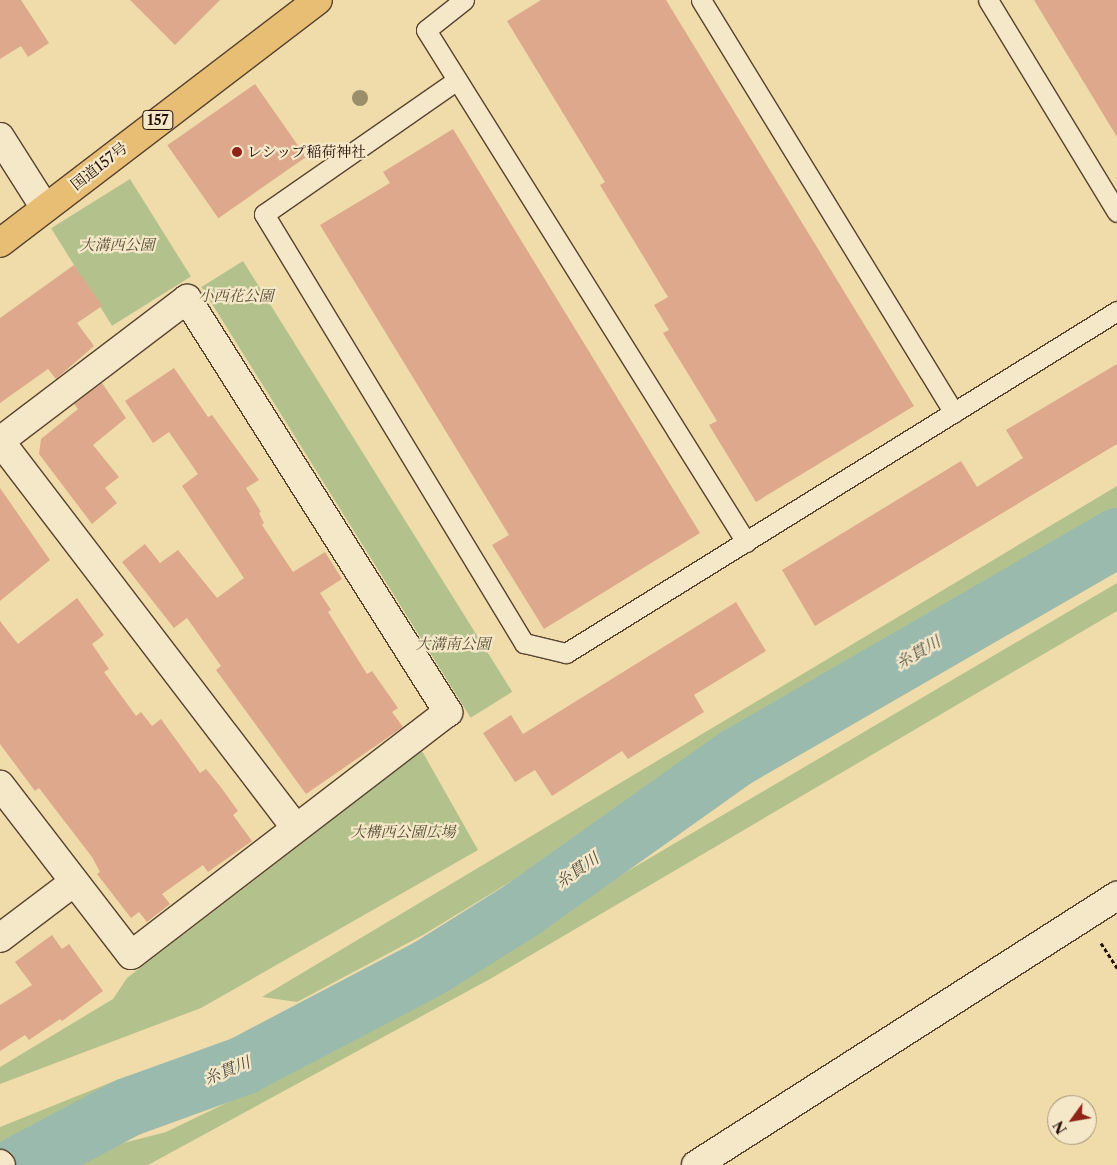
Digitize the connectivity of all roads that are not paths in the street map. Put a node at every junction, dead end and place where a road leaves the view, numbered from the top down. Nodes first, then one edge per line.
1 (318, 0) edge
2 (464, 0) edge
3 (701, 0) edge
4 (988, 0) edge
5 (457, 80) junction
6 (0, 137) edge
7 (45, 208) junction
8 (1117, 212) edge
9 (0, 243) edge
10 (1117, 311) edge
11 (954, 412) junction
12 (0, 441) edge
13 (746, 542) junction
14 (0, 785) edge
15 (296, 828) junction
16 (74, 882) junction
17 (1117, 896) edge
18 (0, 938) edge
19 (696, 1165) edge

1 - 7 highway, 国道157号 / 157
2 - 5 lane
3 - 11 lane
4 - 8 lane
5 - 13 lane
5 - 13 lane
6 - 7 street
7 - 9 highway, 国道157号 / 157
10 - 11 lane
11 - 13 lane
12 - 15 street
12 - 15 street
14 - 16 street
15 - 16 street
16 - 18 street
17 - 19 street

